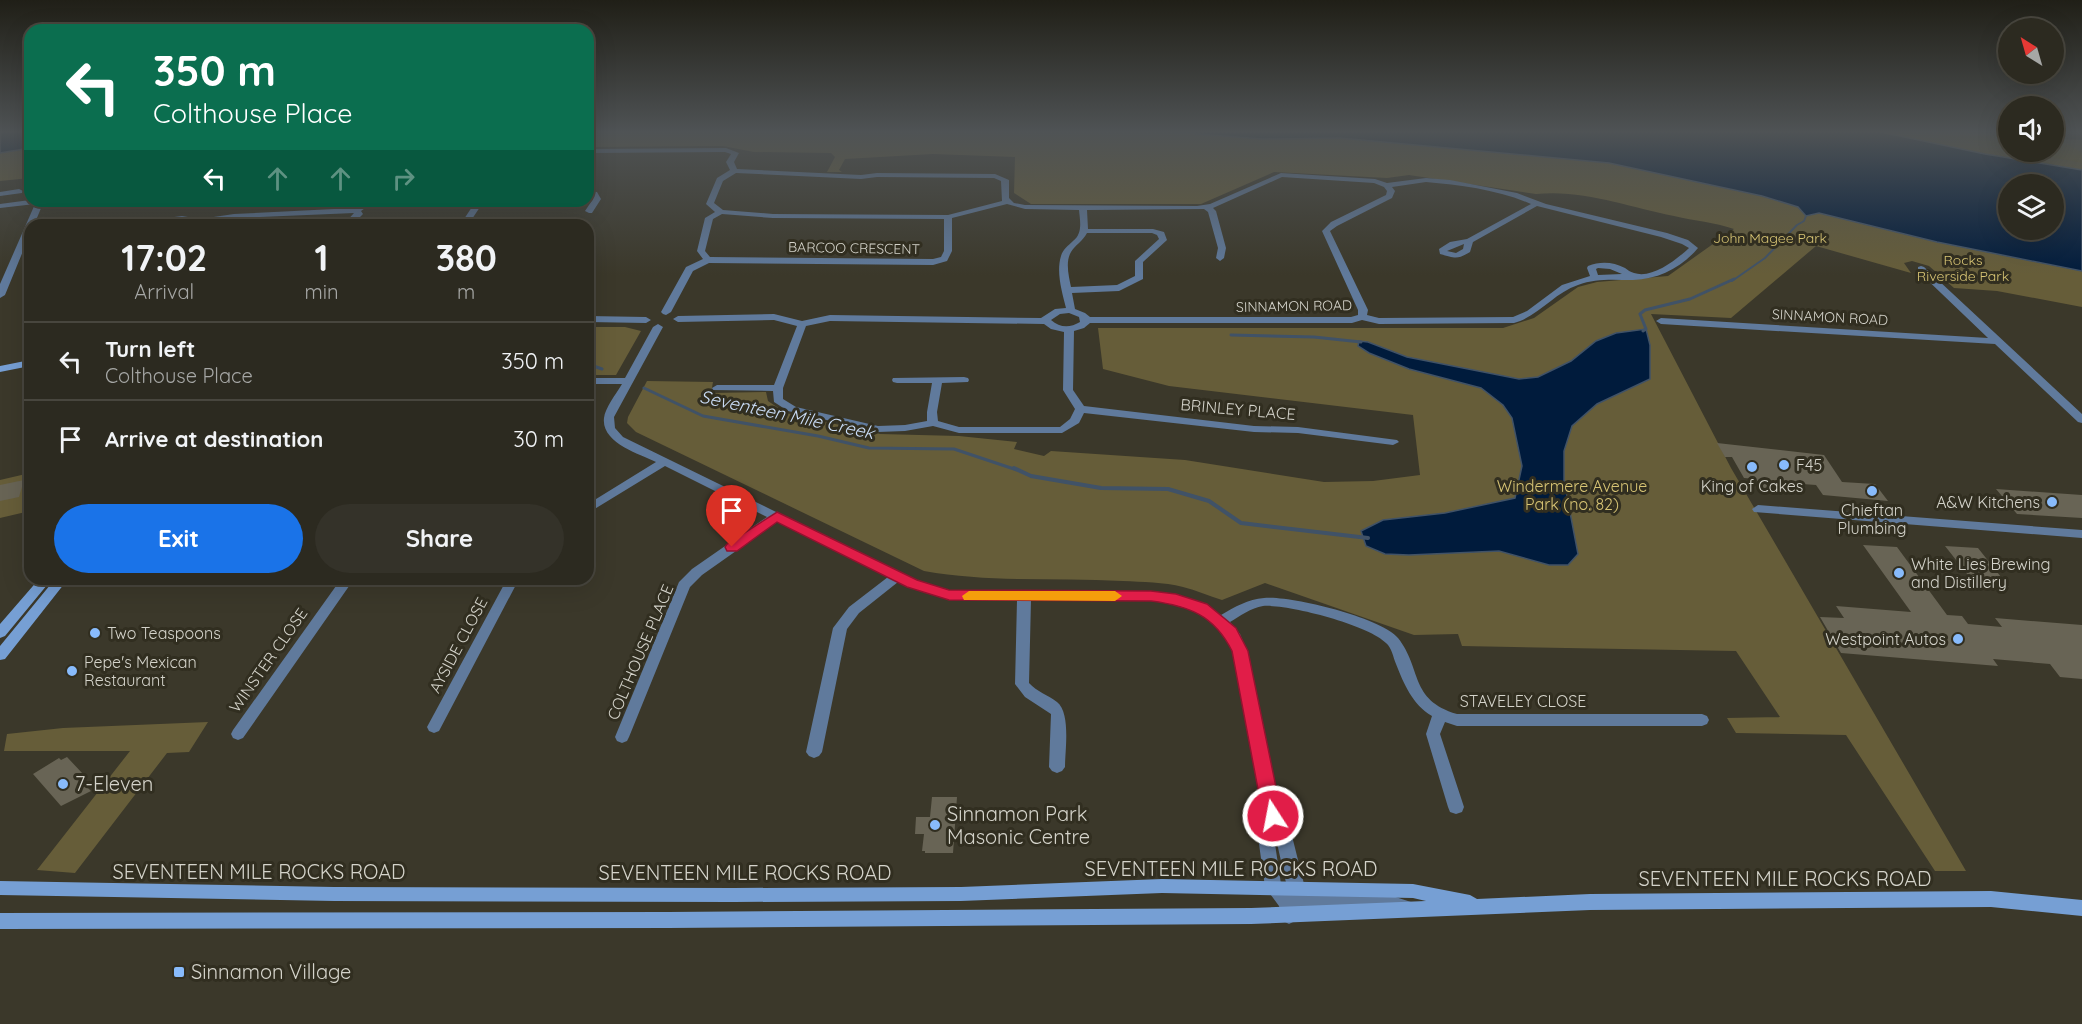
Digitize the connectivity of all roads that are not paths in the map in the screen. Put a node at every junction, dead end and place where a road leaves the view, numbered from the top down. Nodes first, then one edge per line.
1 (720, 180) edge
2 (1004, 180) edge
3 (1270, 180) edge
4 (1364, 180) edge
5 (1387, 186) junction
6 (19, 191) dead end
7 (0, 194) edge
8 (1007, 202) junction
9 (24, 203) edge
10 (1536, 204) junction
11 (0, 206) edge
12 (361, 207) edge
13 (592, 207) edge
14 (1206, 207) junction
15 (1083, 208) junction
16 (356, 210) junction
17 (589, 212) dead end
18 (721, 212) junction
19 (948, 217) junction
20 (174, 219) edge
21 (195, 219) edge
22 (214, 219) edge
23 (355, 219) edge
24 (1085, 231) junction
25 (24, 237) edge
26 (1469, 241) dead end
27 (1220, 258) dead end
28 (708, 260) junction
29 (1921, 269) dead end
30 (1066, 290) junction
31 (0, 295) edge
32 (1071, 310) junction
33 (656, 315) junction
34 (1362, 317) junction
35 (594, 319) edge
36 (678, 319) junction
37 (1086, 320) junction
38 (1046, 321) junction
39 (1661, 321) dead end
40 (802, 324) junction
41 (658, 327) junction
42 (1069, 330) junction
43 (1998, 341) junction
44 (24, 364) edge
45 (0, 369) edge
46 (24, 369) edge
47 (0, 375) edge
48 (897, 380) dead end
49 (964, 380) dead end
50 (594, 381) edge
51 (628, 381) junction
52 (937, 382) junction
53 (717, 388) dead end
54 (778, 388) junction
55 (1080, 409) junction
56 (2082, 420) edge
57 (933, 423) junction
58 (1393, 442) dead end
59 (666, 461) junction
60 (594, 505) edge
61 (1758, 509) dead end
62 (777, 516) junction
63 (2082, 534) edge
64 (898, 576) junction
65 (41, 585) edge
66 (57, 585) edge
67 (344, 585) edge
68 (510, 585) edge
69 (1024, 597) junction
70 (1221, 621) junction
71 (0, 633) edge
72 (0, 656) edge
73 (1439, 716) junction
74 (1702, 720) dead end
75 (434, 727) dead end
76 (238, 734) dead end
77 (622, 737) dead end
78 (814, 752) dead end
79 (1057, 767) dead end
80 (1456, 807) dead end
81 (1273, 816) junction
82 (1273, 887) junction
83 (0, 888) edge
84 (1291, 902) junction
85 (1488, 907) junction
86 (2082, 908) edge
87 (0, 921) edge

1 - 18 street
2 - 8 street
3 - 14 street
4 - 5 street
5 - 10 street
5 - 34 street
6 - 7 street
8 - 15 street
8 - 19 street
9 - 11 street
10 - 26 street
10 - 34 street, SINNAMON ROAD
12 - 16 street
13 - 17 street
14 - 15 street
14 - 27 street
15 - 24 street
16 - 22 street
16 - 23 street
18 - 19 street, BARCOO CRESCENT
18 - 28 street
19 - 28 street, BARCOO CRESCENT
20 - 21 street
24 - 30 street
24 - 30 street
25 - 31 street
28 - 33 street
29 - 43 street
30 - 32 street
32 - 37 street
32 - 38 street
33 - 35 street
33 - 36 street
33 - 41 street
34 - 37 street, SINNAMON ROAD
36 - 40 street
36 - 41 street
37 - 42 street
38 - 40 street
38 - 42 street
39 - 43 street, SINNAMON ROAD
40 - 54 street
41 - 51 street
42 - 55 street
43 - 56 street
44 - 45 main road
46 - 47 main road
48 - 52 street
49 - 52 street
50 - 51 street
51 - 59 street
52 - 57 street
53 - 54 street
54 - 57 street
55 - 57 street
55 - 58 street, BRINLEY PLACE
59 - 60 street
59 - 62 street
61 - 63 street
62 - 64 street
62 - 77 street, COLTHOUSE PLACE
64 - 69 street
64 - 78 street
65 - 71 main road
66 - 72 main road
67 - 76 street, WINSTER CLOSE
68 - 75 street, AYSIDE CLOSE
69 - 70 street
69 - 79 street
70 - 73 street, STAVELEY CLOSE
70 - 81 street
73 - 74 street, STAVELEY CLOSE
73 - 80 street
81 - 82 street
81 - 84 street
82 - 83 main road, SEVENTEEN MILE ROCKS ROAD
82 - 84 main road, SEVENTEEN MILE ROCKS ROAD
84 - 85 main road, SEVENTEEN MILE ROCKS ROAD
84 - 85 main road, SEVENTEEN MILE ROCKS ROAD
84 - 87 main road, SEVENTEEN MILE ROCKS ROAD
85 - 86 main road, SEVENTEEN MILE ROCKS ROAD

